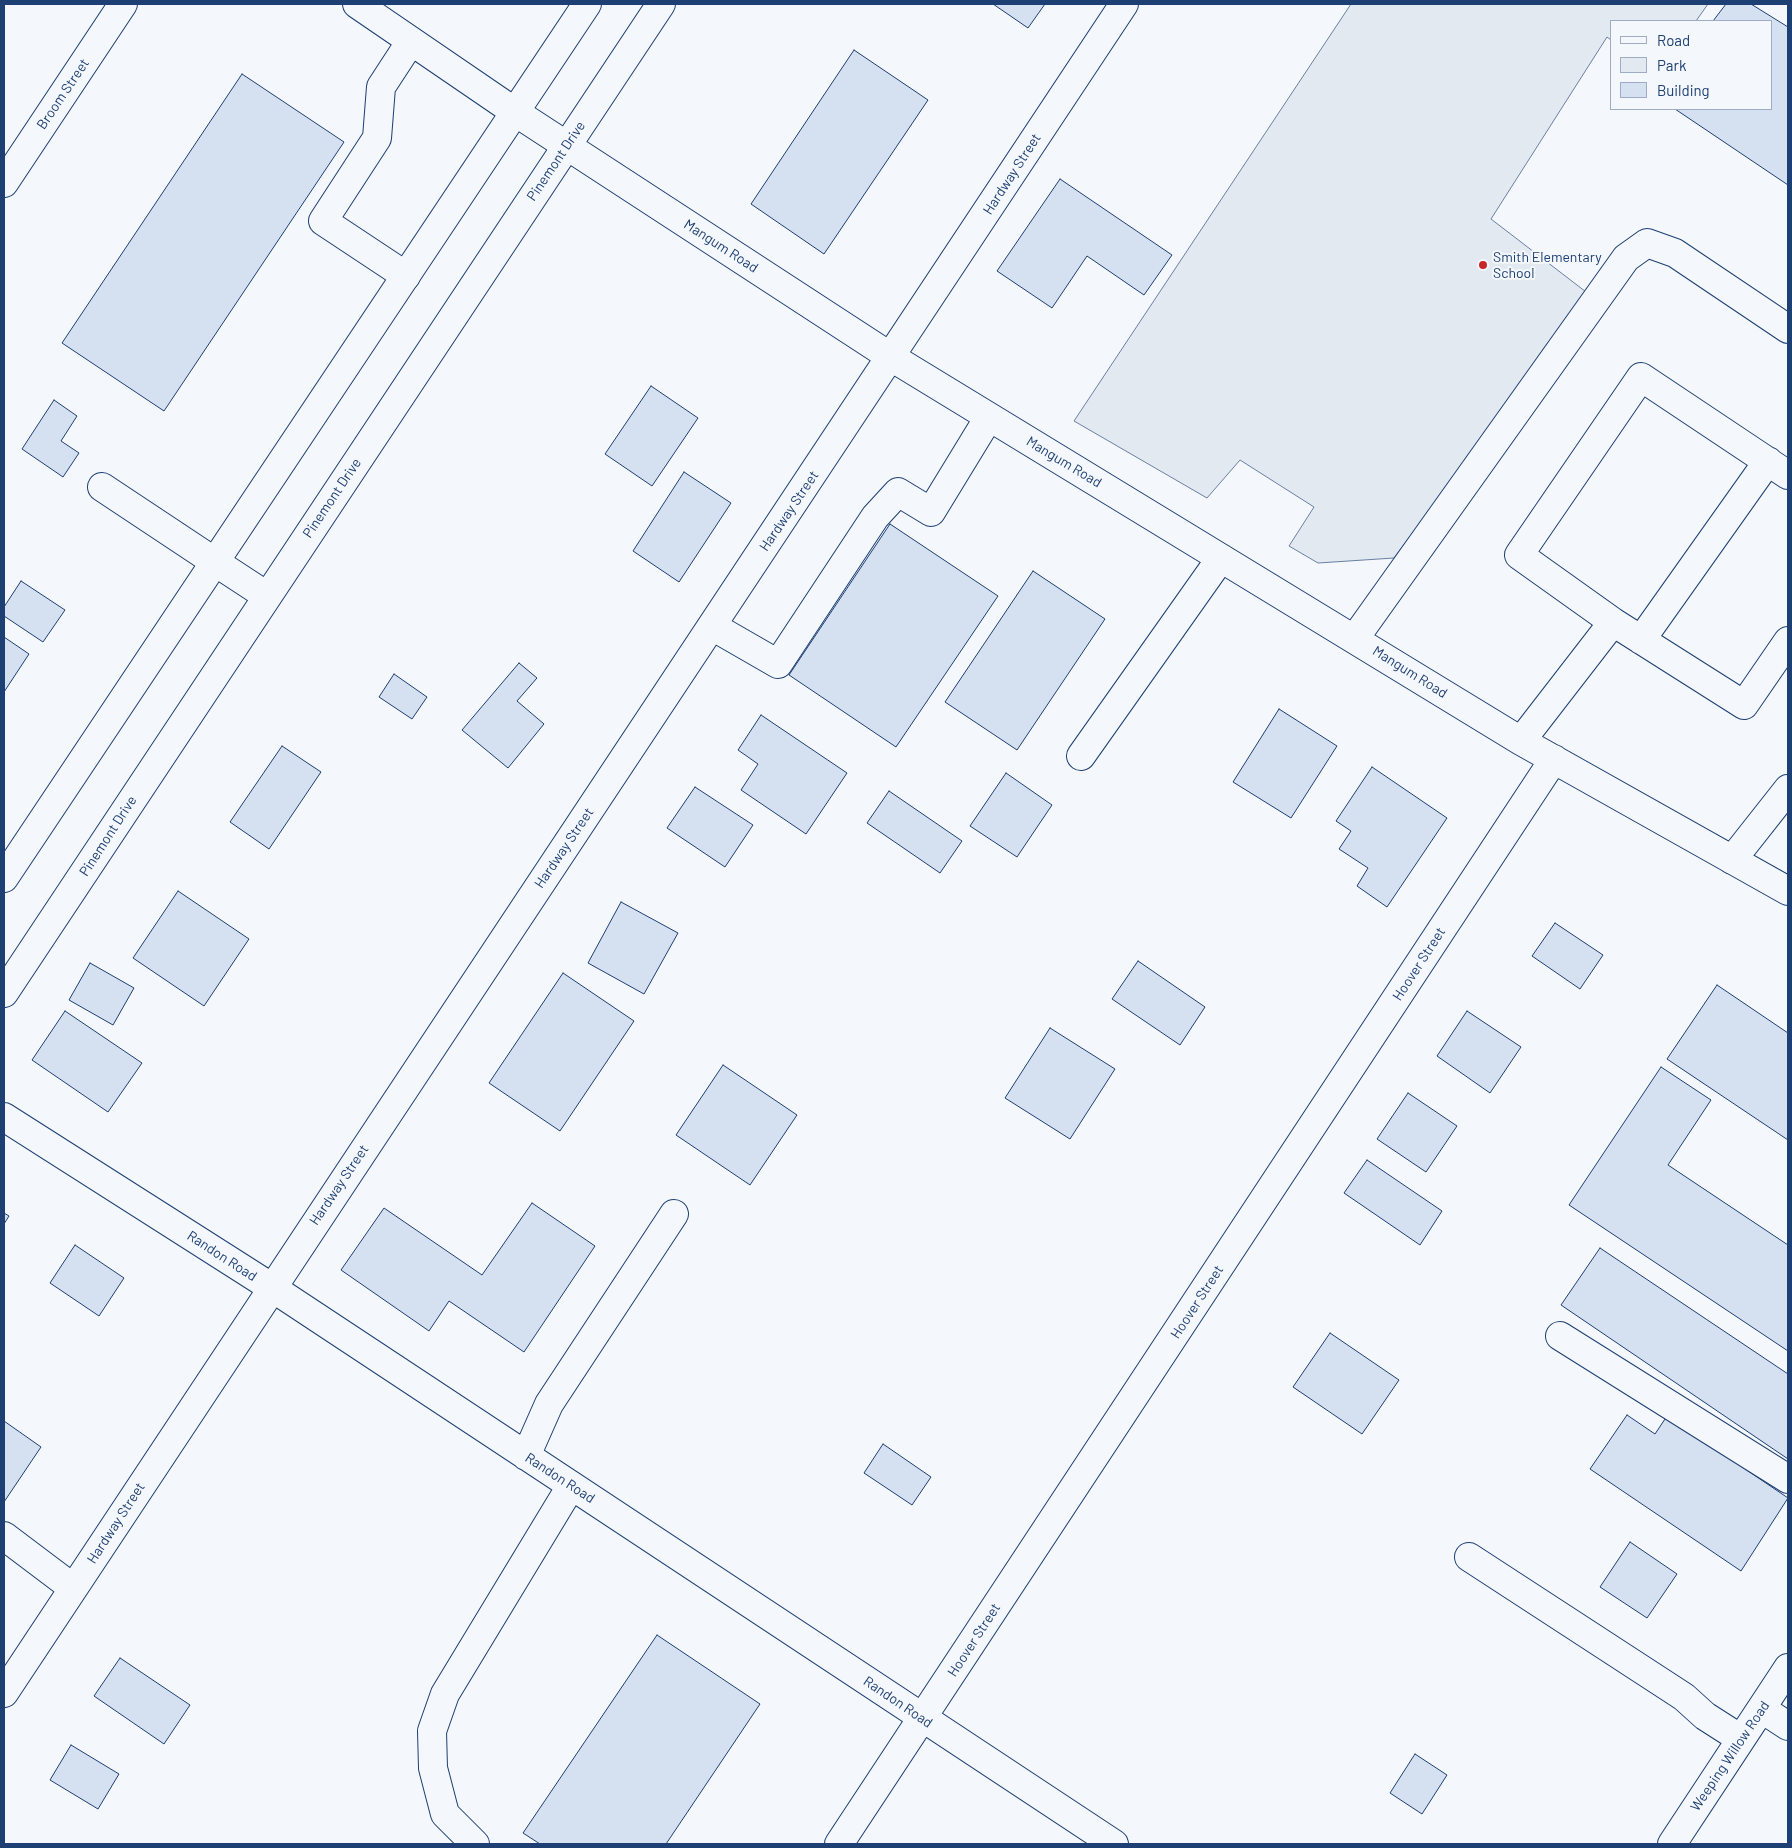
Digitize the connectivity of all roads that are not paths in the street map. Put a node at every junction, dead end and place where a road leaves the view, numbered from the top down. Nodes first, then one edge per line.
1 (123, 4) edge
2 (357, 4) edge
3 (587, 4) edge
4 (661, 4) edge
5 (1124, 4) edge
6 (411, 41) junction
7 (515, 112) junction
8 (566, 145) junction
9 (4, 183) edge
10 (406, 276) junction
11 (1788, 329) edge
12 (891, 357) junction
13 (989, 417) junction
14 (1778, 468) edge
15 (102, 487) dead end
16 (1221, 558) junction
17 (215, 562) junction
18 (266, 596) junction
19 (1614, 622) junction
20 (712, 626) junction
21 (1355, 638) junction
22 (1641, 640) junction
23 (1788, 641) edge
24 (1521, 741) junction
25 (1081, 756) dead end
26 (1554, 760) junction
27 (1788, 788) edge
28 (1732, 860) junction
29 (4, 878) edge
30 (1788, 891) edge
31 (4, 993) edge
32 (4, 1116) edge
33 (674, 1214) dead end
34 (271, 1287) junction
35 (1560, 1336) dead end
36 (526, 1456) junction
37 (1788, 1479) edge
38 (571, 1486) junction
39 (4, 1536) edge
40 (1469, 1557) dead end
41 (73, 1588) junction
42 (1788, 1668) edge
43 (4, 1693) edge
44 (1762, 1709) junction
45 (922, 1718) junction
46 (1788, 1726) edge
47 (1741, 1739) junction
48 (475, 1844) edge
49 (839, 1844) edge
50 (1114, 1844) edge
51 (1672, 1844) edge

1 - 9 street, Broom Street
2 - 6 street, Mangum Road
3 - 7 street
4 - 8 street, Pinemont Drive
5 - 12 street, Hardway Street
6 - 7 street, Mangum Road
6 - 10 street
7 - 8 street, Mangum Road
7 - 10 street
8 - 12 street, Mangum Road
8 - 18 street, Pinemont Drive
10 - 17 street
11 - 21 street
12 - 13 street, Mangum Road
12 - 20 street, Hardway Street
13 - 16 street, Mangum Road
13 - 20 street
14 - 19 street
14 - 22 street
15 - 17 street
16 - 21 street, Mangum Road
16 - 25 street
17 - 18 street
17 - 29 street
18 - 31 street, Pinemont Drive
19 - 22 street
19 - 24 street
20 - 34 street, Hardway Street
21 - 24 street, Mangum Road
22 - 23 street
24 - 26 street, Mangum Road
26 - 28 street, Mangum Road
26 - 45 street, Hoover Street
27 - 28 street
28 - 30 street, Mangum Road
32 - 34 street, Randon Road
33 - 36 street
34 - 36 street, Randon Road
34 - 41 street, Hardway Street
35 - 37 street
36 - 38 street, Randon Road
38 - 45 street, Randon Road
38 - 48 street
39 - 41 street
40 - 47 street
41 - 43 street, Hardway Street
42 - 44 street, Weeping Willow Road
44 - 46 street
44 - 47 street, Weeping Willow Road
45 - 49 street, Hoover Street
45 - 50 street, Randon Road
47 - 51 street, Weeping Willow Road

